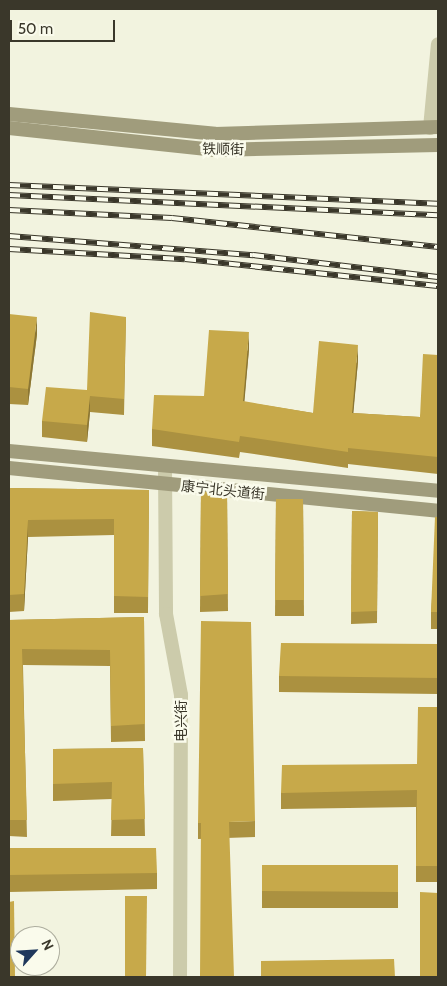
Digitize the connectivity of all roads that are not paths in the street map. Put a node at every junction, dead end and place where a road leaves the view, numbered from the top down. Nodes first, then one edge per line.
1 (438, 44) edge
2 (9, 114) edge
3 (9, 128) edge
4 (434, 128) edge
5 (438, 145) edge
6 (9, 451) edge
7 (166, 466) junction
8 (9, 468) edge
9 (166, 484) junction
10 (438, 491) edge
11 (438, 511) edge
12 (180, 977) edge

1 - 4 street
2 - 4 main road, 铁顺街
3 - 5 main road, 铁顺街
6 - 7 main road, 康宁北头道街
7 - 9 street, 电兴街
7 - 10 main road, 康宁北头道街
8 - 9 main road, 康宁北头道街
9 - 11 main road, 康宁北头道街
9 - 12 street, 电兴街

